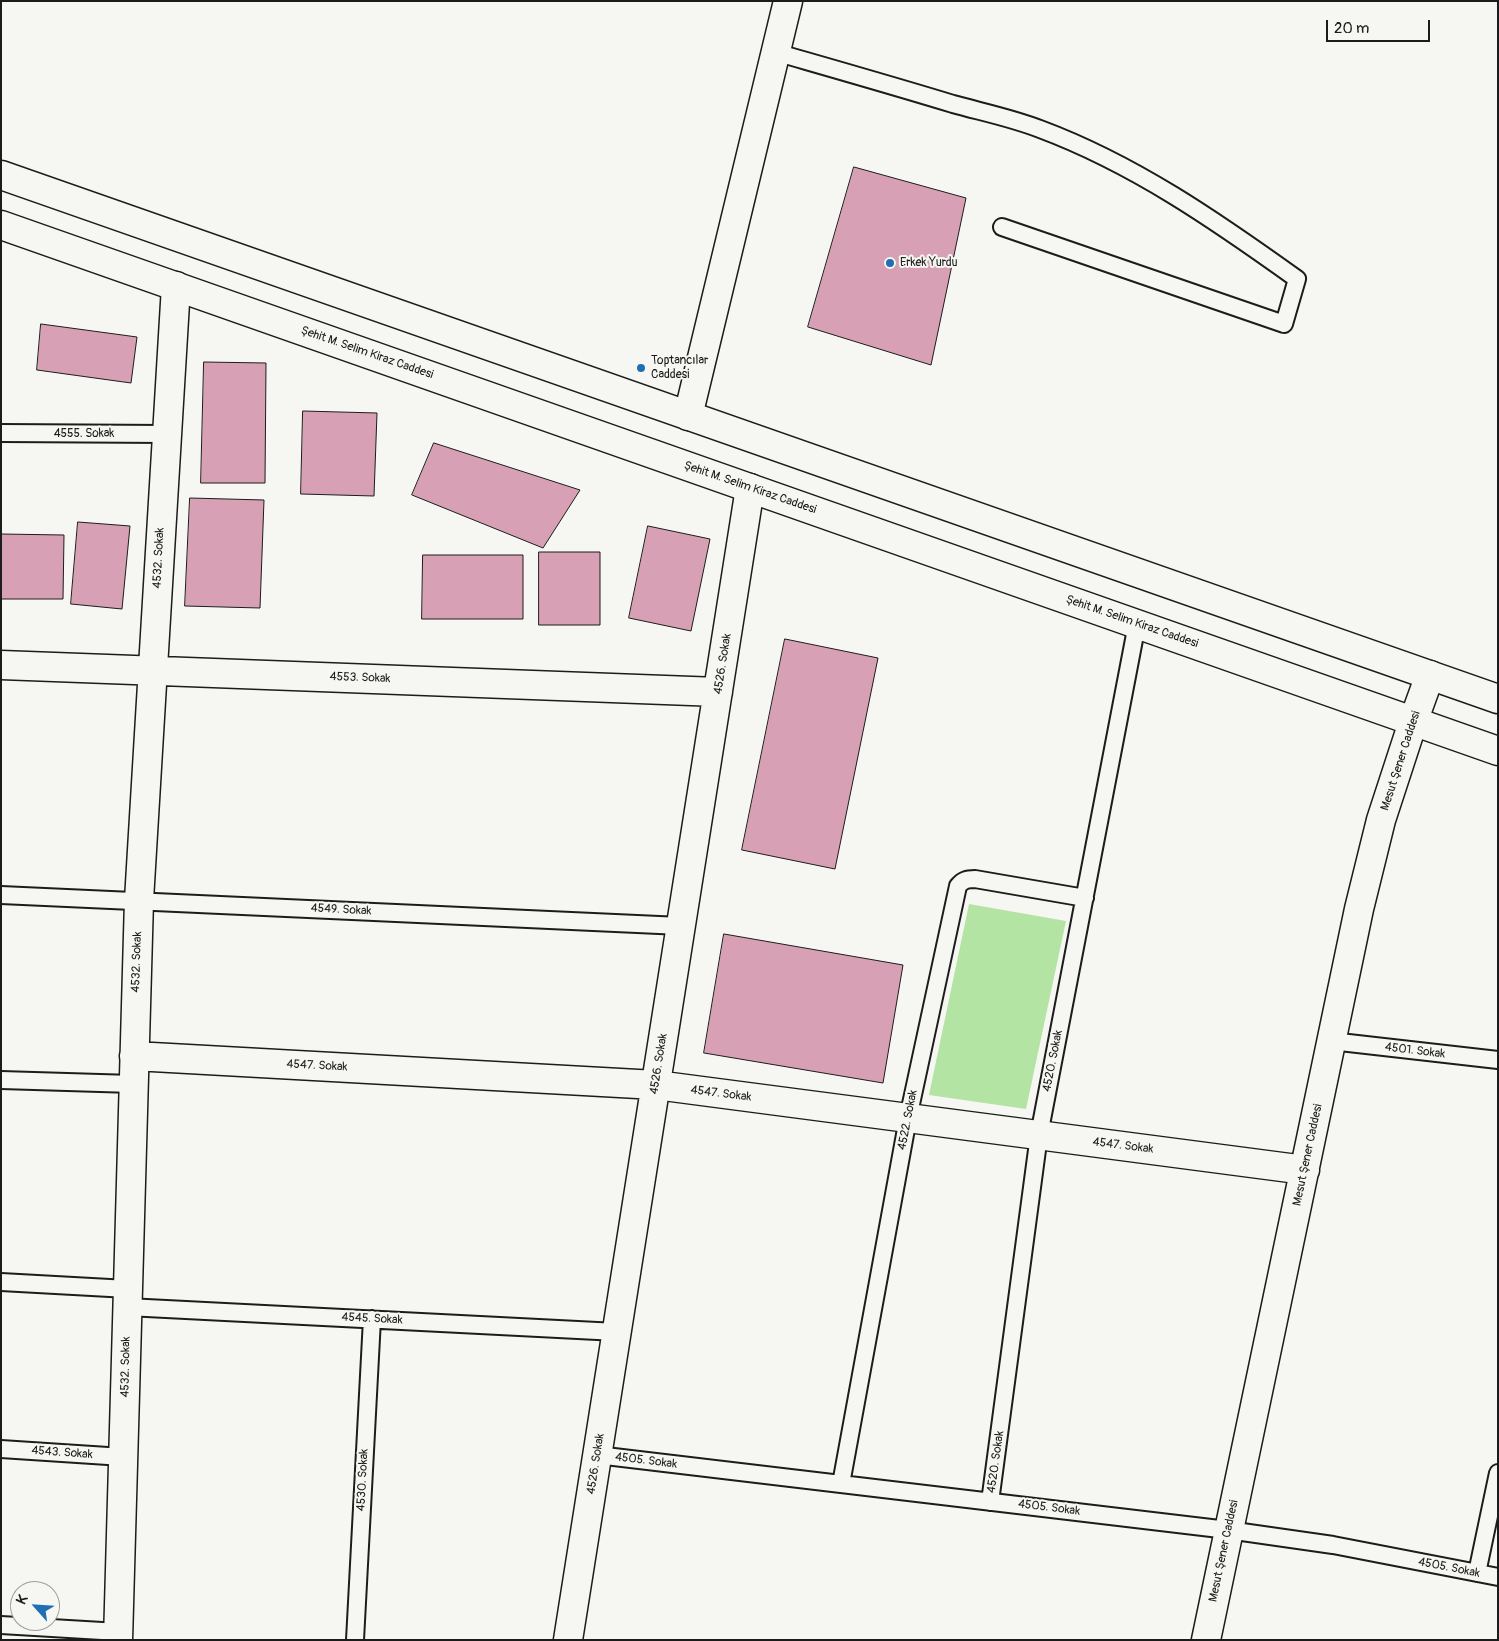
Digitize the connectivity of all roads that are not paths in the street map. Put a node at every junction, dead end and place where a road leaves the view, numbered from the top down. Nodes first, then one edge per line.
1 (788, 1) edge
2 (775, 52) junction
3 (1, 175) edge
4 (1, 224) edge
5 (1002, 227) dead end
6 (176, 286) junction
7 (688, 416) junction
8 (1, 433) edge
9 (167, 434) junction
10 (750, 488) junction
11 (1137, 624) junction
12 (1, 665) edge
13 (152, 670) junction
14 (1430, 675) junction
15 (718, 692) junction
16 (1498, 699) edge
17 (1413, 722) junction
18 (1498, 751) edge
19 (1, 894) edge
20 (1085, 898) junction
21 (138, 900) junction
22 (681, 926) junction
23 (1331, 1041) junction
24 (134, 1056) junction
25 (1498, 1060) edge
26 (1, 1080) edge
27 (133, 1084) junction
28 (656, 1085) junction
29 (908, 1118) junction
30 (1039, 1135) junction
31 (1304, 1170) junction
32 (1, 1282) edge
33 (128, 1298) junction
34 (372, 1319) junction
35 (617, 1332) junction
36 (1, 1449) edge
37 (597, 1455) junction
38 (123, 1457) junction
39 (1498, 1473) edge
40 (841, 1484) junction
41 (990, 1502) junction
42 (1228, 1530) junction
43 (1477, 1573) junction
44 (1498, 1577) edge
45 (1, 1625) edge
46 (119, 1636) edge
47 (355, 1640) edge
48 (568, 1640) edge
49 (1206, 1640) edge

1 - 2 street
2 - 5 lane
2 - 7 street
3 - 7 street
4 - 6 street, Şehit M. Selim Kiraz Caddesi
6 - 9 street, 4532. Sokak
6 - 10 street, Şehit M. Selim Kiraz Caddesi
7 - 14 street
8 - 9 lane, 4555. Sokak
9 - 13 street, 4532. Sokak
10 - 11 street, Şehit M. Selim Kiraz Caddesi
10 - 15 street, 4526. Sokak
11 - 17 street, Şehit M. Selim Kiraz Caddesi
11 - 20 lane, 4520. Sokak
12 - 13 street, 4553. Sokak
13 - 15 street, 4553. Sokak
13 - 21 street, 4532. Sokak
14 - 16 street
14 - 17 street, Mesut Şener Caddesi
15 - 22 street, 4526. Sokak
17 - 18 street, Şehit M. Selim Kiraz Caddesi
17 - 23 street, Mesut Şener Caddesi
19 - 21 lane, 4549. Sokak
20 - 29 lane, 4522. Sokak
20 - 30 lane, 4520. Sokak
21 - 22 lane, 4549. Sokak
21 - 24 street, 4532. Sokak
22 - 28 street, 4526. Sokak
23 - 25 lane, 4501. Sokak
23 - 31 street, Mesut Şener Caddesi
24 - 27 street, 4532. Sokak
24 - 28 street, 4547. Sokak
26 - 27 lane
27 - 33 street, 4532. Sokak
28 - 29 street, 4547. Sokak
28 - 35 street, 4526. Sokak
29 - 30 street, 4547. Sokak
29 - 40 lane, 4522. Sokak
30 - 31 street, 4547. Sokak
30 - 41 lane, 4520. Sokak
31 - 42 street, Mesut Şener Caddesi
32 - 33 lane, 4545. Sokak
33 - 34 lane, 4545. Sokak
33 - 38 street, 4532. Sokak
34 - 35 lane, 4545. Sokak
34 - 47 lane, 4530. Sokak
35 - 37 street, 4526. Sokak
36 - 38 lane, 4543. Sokak
37 - 40 lane, 4505. Sokak
37 - 48 street, 4526. Sokak
38 - 46 street, 4532. Sokak
39 - 43 lane
40 - 41 lane, 4505. Sokak
41 - 42 lane, 4505. Sokak
42 - 43 lane, 4505. Sokak
42 - 49 street, Mesut Şener Caddesi
43 - 44 lane, 4505. Sokak
45 - 46 lane

